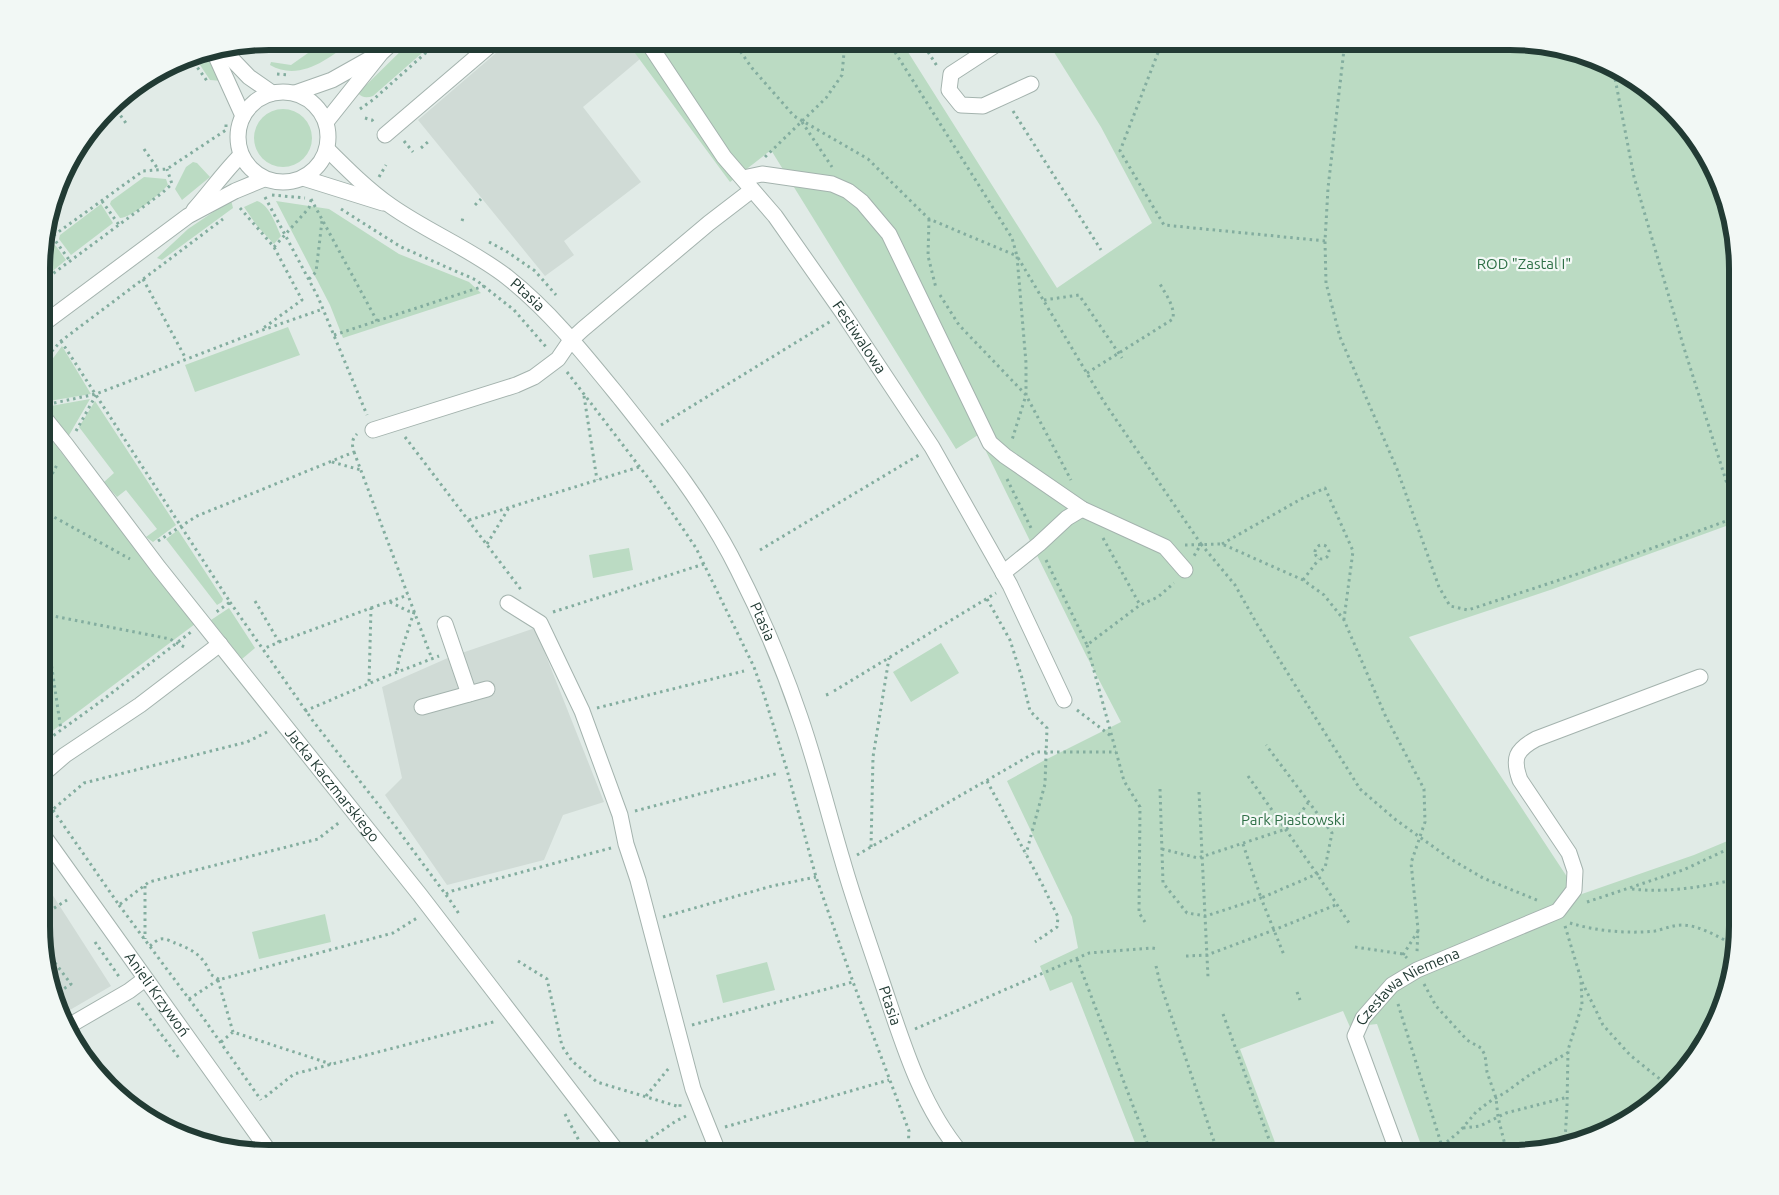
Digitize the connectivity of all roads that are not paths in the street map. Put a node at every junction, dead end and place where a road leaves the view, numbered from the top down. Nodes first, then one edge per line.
1 (384, 50) edge
2 (484, 50) edge
3 (652, 50) edge
4 (988, 50) edge
5 (381, 53) junction
6 (227, 54) edge
7 (216, 56) edge
8 (1031, 84) dead end
9 (272, 93) junction
10 (294, 93) junction
11 (242, 116) junction
12 (326, 122) junction
13 (385, 135) dead end
14 (327, 149) junction
15 (241, 155) junction
16 (303, 178) junction
17 (264, 179) junction
18 (747, 184) junction
19 (391, 206) junction
20 (188, 216) junction
21 (50, 319) edge
22 (571, 340) junction
23 (50, 425) edge
24 (373, 430) road end
25 (1082, 509) junction
26 (1185, 570) road end
27 (1006, 579) junction
28 (508, 603) dead end
29 (445, 624) dead end
30 (220, 644) junction
31 (1700, 676) dead end
32 (487, 689) dead end
33 (469, 694) junction
34 (1064, 700) road end
35 (422, 707) dead end
36 (50, 768) edge
37 (50, 845) edge
38 (145, 979) junction
39 (73, 1024) edge
40 (265, 1145) edge
41 (620, 1145) edge
42 (716, 1145) edge
43 (954, 1145) edge
44 (1395, 1145) edge

1 - 5 street
2 - 13 street
3 - 18 street, Festiwalowa
4 - 8 street
5 - 10 street
5 - 12 street
6 - 9 street
7 - 11 street
9 - 10 street
9 - 11 street
10 - 12 street
11 - 15 street
12 - 14 street
14 - 16 street
14 - 19 street, Ptasia
15 - 17 street
15 - 20 street
16 - 17 street
16 - 19 street, Ptasia
17 - 20 street
18 - 22 street
18 - 25 street
18 - 27 street, Festiwalowa
19 - 22 street, Ptasia
20 - 21 street
22 - 24 street
22 - 43 street, Ptasia
23 - 30 street, Jacka Kaczmarskiego
25 - 26 street
25 - 27 street
27 - 34 street, Festiwalowa
28 - 42 street
29 - 33 street
30 - 36 street
30 - 41 street, Jacka Kaczmarskiego
31 - 44 street, Czesława Niemena
32 - 33 street
33 - 35 street
37 - 38 street, Anieli Krzywoń
38 - 39 street
38 - 40 street, Anieli Krzywoń

